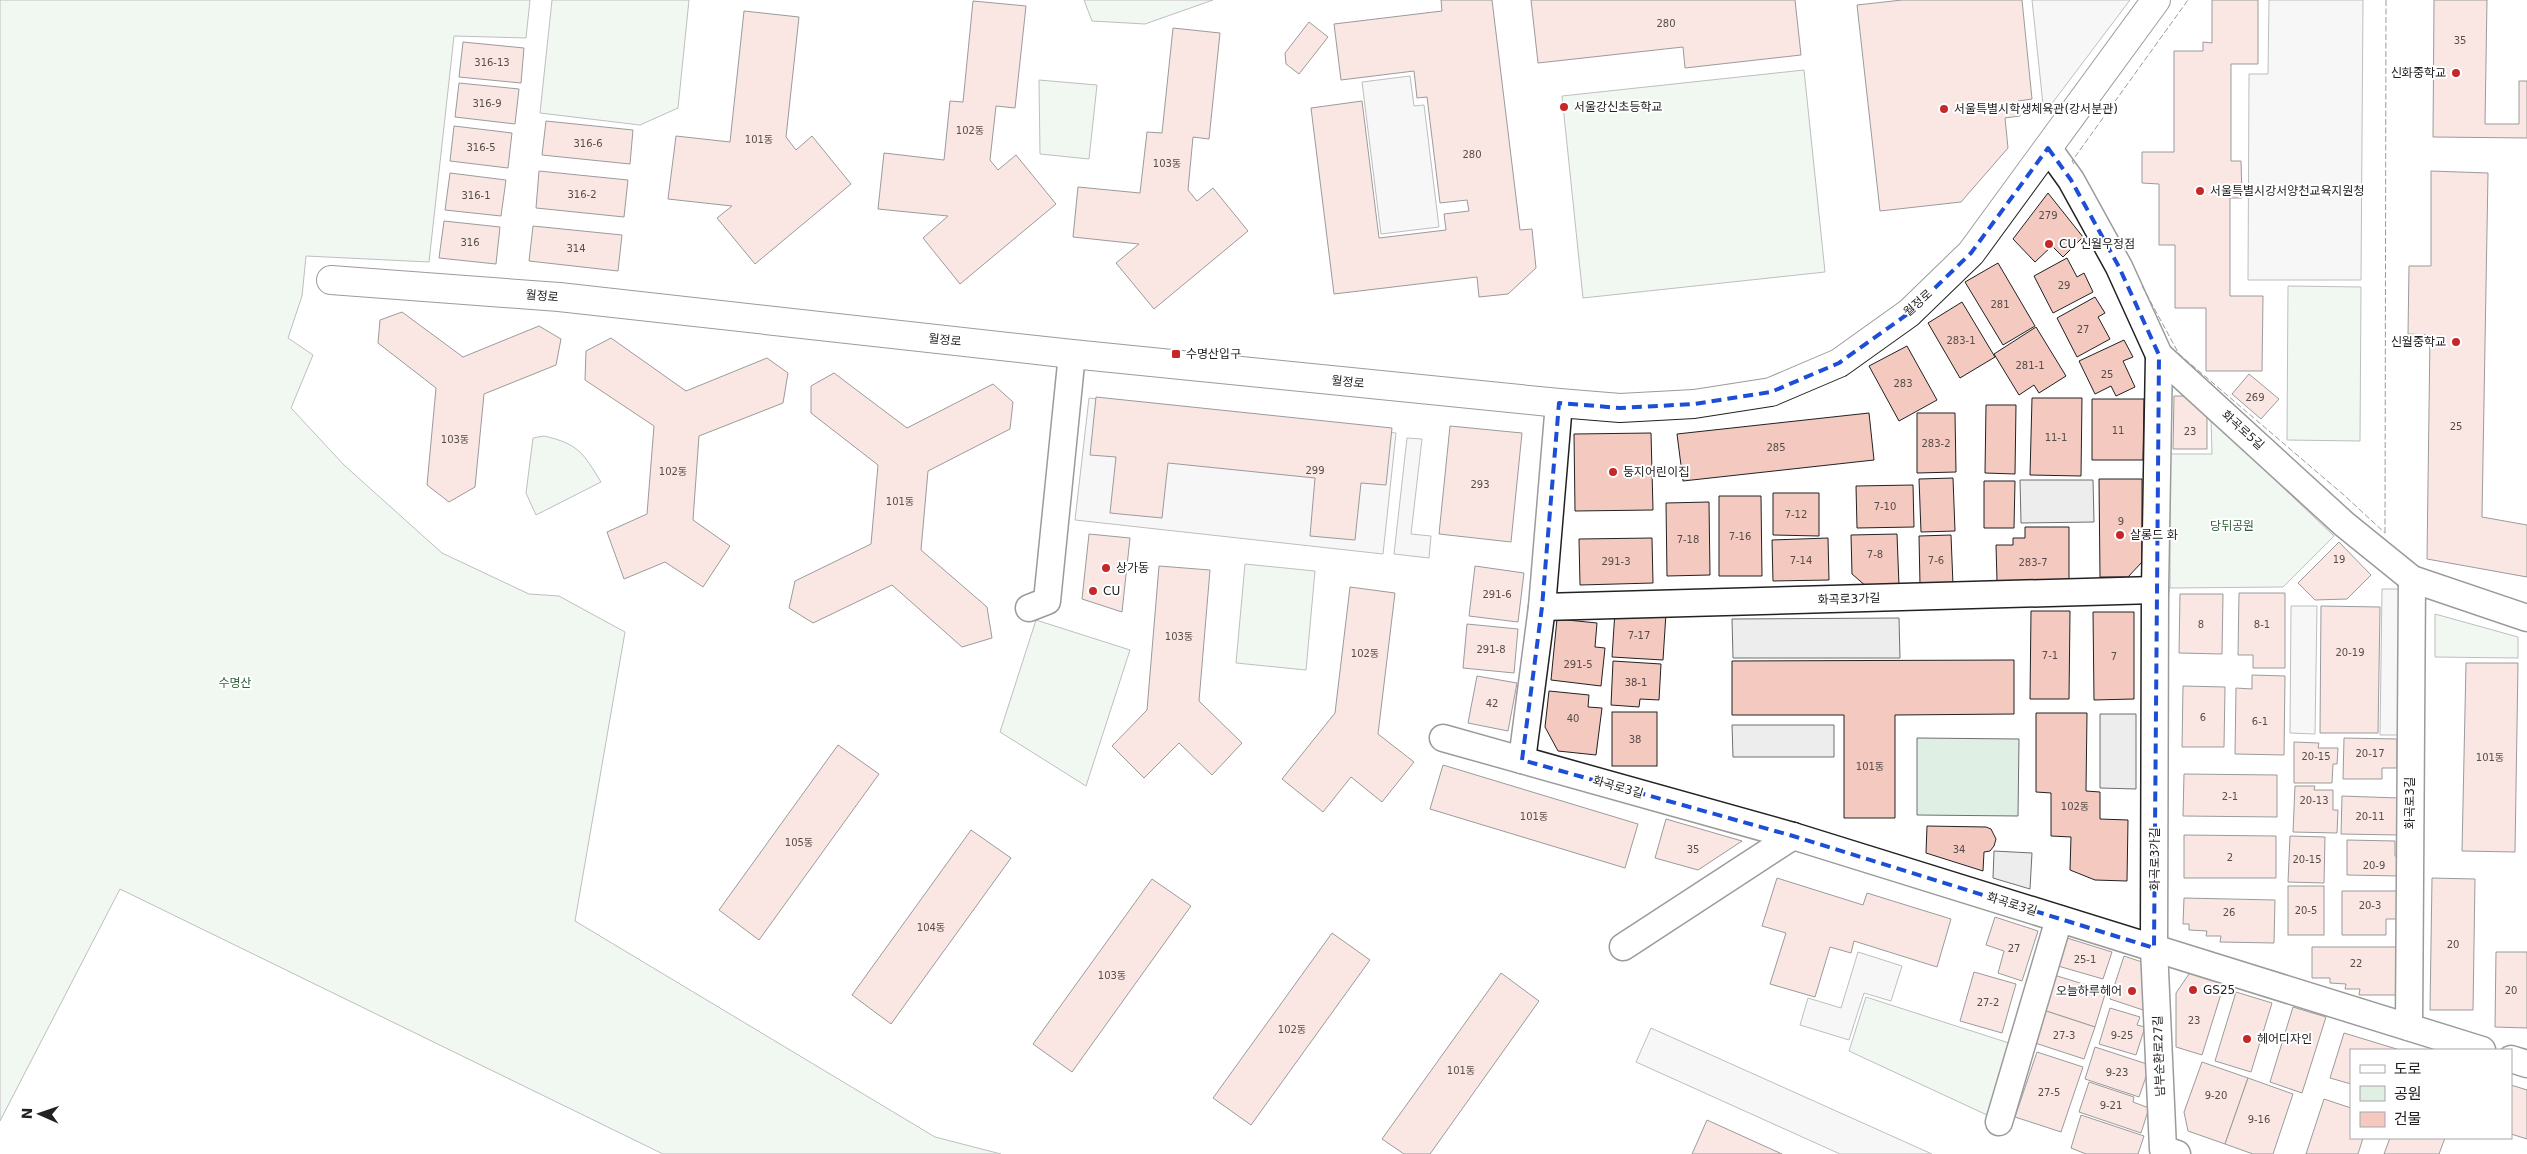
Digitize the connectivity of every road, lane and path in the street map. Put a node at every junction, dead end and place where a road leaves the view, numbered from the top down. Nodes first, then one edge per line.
1 (2156, 0) edge
2 (2048, 148) junction
3 (331, 280) dead end
4 (1072, 354) junction
5 (2159, 354) junction
6 (1559, 402) junction
7 (2412, 579) junction
8 (2155, 590) junction
9 (1542, 607) junction
10 (1029, 608) dead end
11 (2527, 618) edge
12 (1443, 738) dead end
13 (1522, 760) junction
14 (1793, 836) junction
15 (2059, 919) junction
16 (1623, 947) dead end
17 (2154, 948) junction
18 (2408, 1027) junction
19 (2479, 1049) edge
20 (2512, 1059) edge
21 (2527, 1064) edge
22 (1998, 1122) dead end
23 (2177, 1154) edge

1 - 2 street, 월정로
2 - 5 street, 화곡로5길
2 - 6 street, 월정로
3 - 4 street, 월정로
4 - 6 street, 월정로
4 - 10 street
5 - 7 street, 화곡로5길
5 - 8 street, 화곡로3가길
6 - 9 street
7 - 11 street, 화곡로5길
7 - 18 street, 화곡로3길
8 - 9 street, 화곡로3가길
8 - 17 street, 화곡로3가길
9 - 13 street
12 - 13 street, 화곡로3길
13 - 14 street, 화곡로3길
14 - 15 street, 화곡로3길
14 - 16 street
15 - 17 street, 화곡로3길
15 - 22 street
17 - 18 street, 화곡로3길
17 - 23 street, 남부순환로27길
18 - 19 street, 화곡로3길
20 - 21 street

